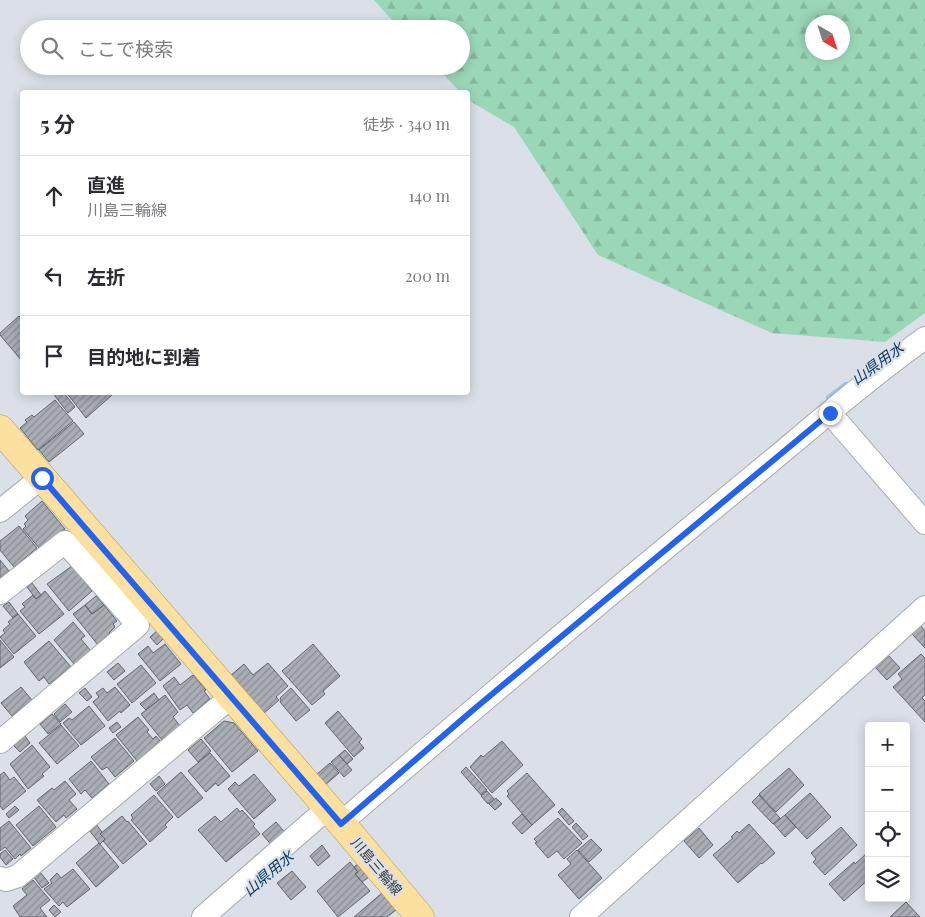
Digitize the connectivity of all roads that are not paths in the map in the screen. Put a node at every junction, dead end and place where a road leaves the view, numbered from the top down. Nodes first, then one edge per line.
1 (925, 338) edge
2 (830, 413) junction
3 (0, 429) edge
4 (42, 478) junction
5 (0, 511) edge
6 (925, 523) edge
7 (0, 594) edge
8 (925, 607) edge
9 (231, 697) junction
10 (0, 742) edge
11 (335, 816) junction
12 (0, 878) edge
13 (203, 917) edge
14 (420, 917) edge
15 (580, 917) edge

1 - 2 street
2 - 6 street
2 - 11 street
3 - 4 main road, 川島三輪線
4 - 5 street
4 - 9 main road, 川島三輪線
7 - 10 street
8 - 15 street
9 - 11 main road, 川島三輪線
9 - 12 street
11 - 13 street
11 - 14 main road, 川島三輪線

